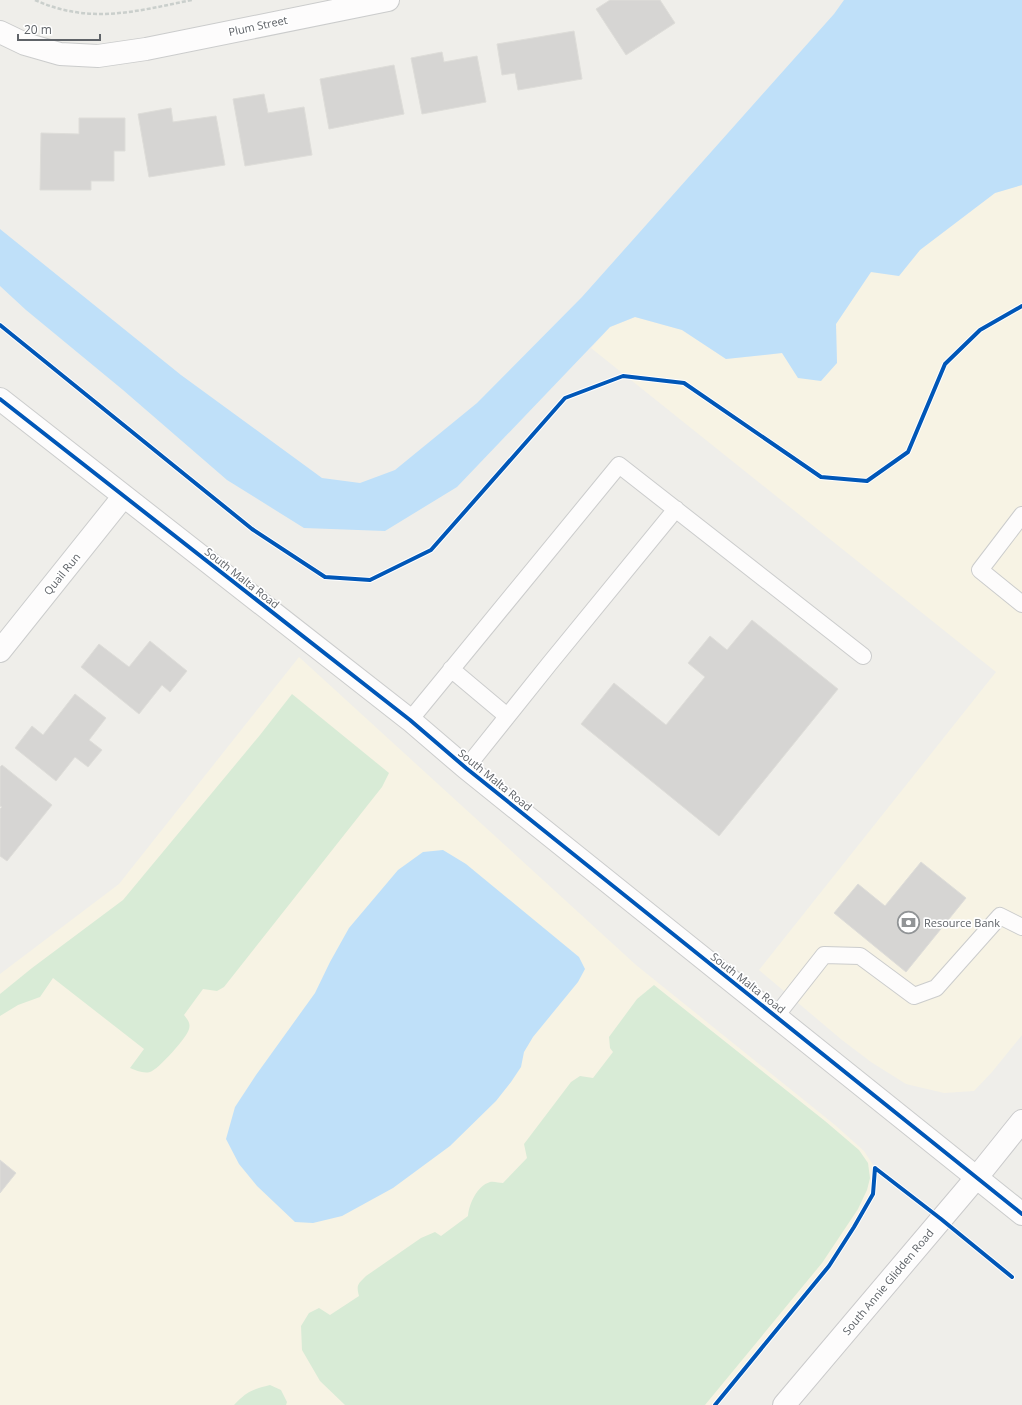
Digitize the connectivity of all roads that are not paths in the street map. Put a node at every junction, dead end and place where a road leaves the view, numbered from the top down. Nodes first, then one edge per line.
1 (388, 0) edge
2 (0, 32) edge
3 (0, 399) edge
4 (123, 497) junction
5 (676, 509) junction
6 (1022, 515) edge
7 (1022, 604) edge
8 (0, 651) edge
9 (863, 656) dead end
10 (451, 669) junction
11 (507, 716) junction
12 (410, 720) junction
13 (466, 768) junction
14 (1022, 927) edge
15 (776, 1016) junction
16 (1022, 1121) edge
17 (977, 1177) junction
18 (1022, 1214) edge
19 (784, 1405) edge

1 - 2 street, Plum Street
3 - 4 street, South Malta Road
4 - 8 street, Quail Run
4 - 12 street, South Malta Road
5 - 9 lane
5 - 10 lane
5 - 11 lane
6 - 7 lane
10 - 11 lane
10 - 12 lane
11 - 13 lane
12 - 13 street, South Malta Road
13 - 15 street, South Malta Road
14 - 15 lane
15 - 17 street, South Malta Road
16 - 17 street, South Annie Glidden Road
17 - 18 street, South Malta Road
17 - 19 street, South Annie Glidden Road

